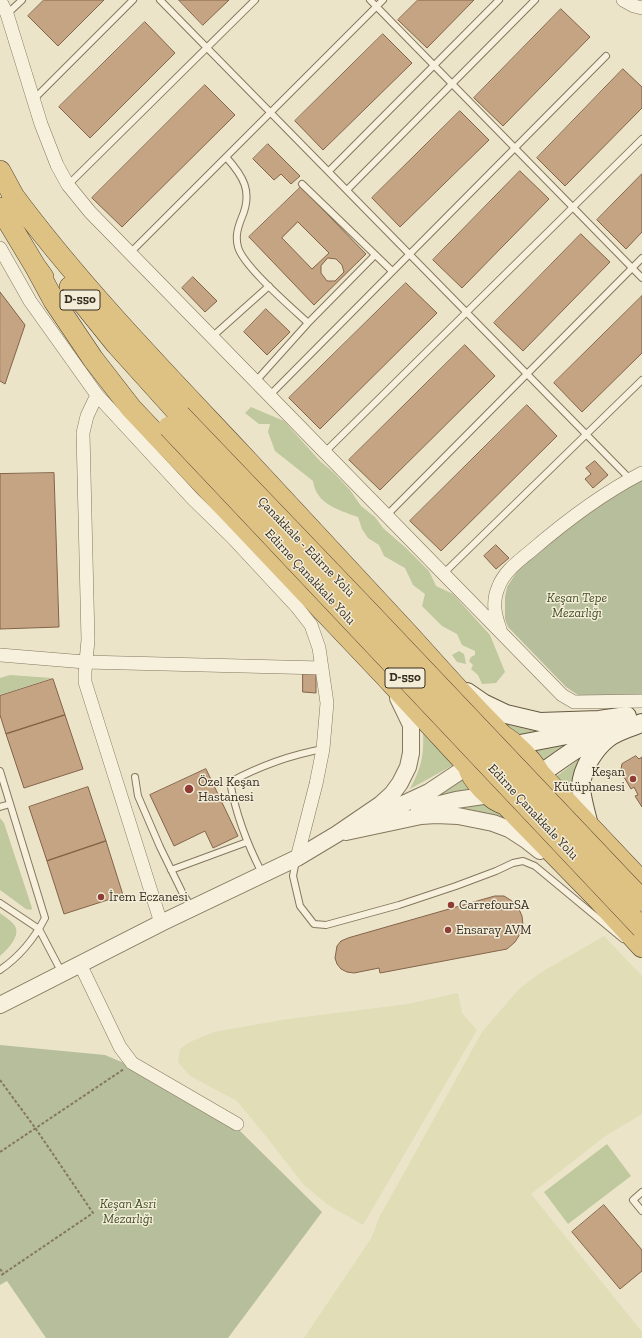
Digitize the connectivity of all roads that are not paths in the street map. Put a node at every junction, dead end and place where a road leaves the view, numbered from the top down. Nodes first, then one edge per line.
1 (0, 0) edge
2 (8, 0) edge
3 (22, 0) edge
4 (133, 0) edge
5 (160, 0) edge
6 (255, 0) edge
7 (370, 0) edge
8 (383, 0) edge
9 (499, 0) edge
10 (535, 0) edge
11 (623, 0) edge
12 (376, 6) junction
13 (642, 8) edge
14 (7, 14) junction
15 (208, 47) junction
16 (606, 56) dead end
17 (434, 65) junction
18 (452, 83) junction
19 (34, 99) junction
20 (271, 112) junction
21 (642, 139) edge
22 (515, 148) junction
23 (226, 157) junction
24 (0, 171) edge
25 (329, 171) junction
26 (302, 184) dead end
27 (68, 185) junction
28 (347, 190) junction
29 (6, 201) edge
30 (573, 207) junction
31 (0, 248) edge
32 (130, 252) junction
33 (410, 254) junction
34 (375, 255) junction
35 (642, 258) edge
36 (35, 266) junction
37 (633, 268) junction
38 (392, 271) junction
39 (642, 278) edge
40 (269, 286) junction
41 (466, 312) junction
42 (308, 323) junction
43 (213, 336) junction
44 (527, 374) junction
45 (642, 380) edge
46 (256, 381) junction
47 (97, 395) junction
48 (270, 395) junction
49 (174, 421) junction
50 (587, 434) junction
51 (325, 452) junction
52 (642, 473) edge
53 (630, 479) junction
54 (387, 515) junction
55 (444, 573) junction
56 (501, 631) junction
57 (0, 655) edge
58 (85, 662) junction
59 (322, 668) junction
60 (384, 675) junction
61 (454, 684) junction
62 (642, 701) edge
63 (634, 720) edge
64 (509, 741) junction
65 (323, 749) junction
66 (468, 766) junction
67 (0, 771) edge
68 (540, 774) junction
69 (135, 777) dead end
70 (497, 799) junction
71 (10, 804) junction
72 (0, 807) edge
73 (589, 825) junction
74 (337, 834) junction
75 (247, 842) junction
76 (297, 858) junction
77 (171, 870) junction
78 (263, 875) junction
79 (642, 882) edge
80 (597, 898) junction
81 (642, 900) edge
82 (0, 903) edge
83 (192, 908) junction
84 (161, 923) junction
85 (642, 928) edge
86 (40, 929) junction
87 (642, 947) edge
88 (642, 953) edge
89 (80, 964) junction
90 (0, 970) edge
91 (62, 973) junction
92 (0, 1005) edge
93 (237, 1124) dead end
94 (642, 1192) edge
95 (642, 1211) edge

1 - 14 street
2 - 14 street
3 - 14 lane
4 - 19 lane
5 - 15 lane
6 - 15 lane
7 - 12 lane
8 - 12 lane
9 - 17 lane
10 - 18 lane
11 - 13 street
12 - 17 lane
12 - 20 lane
14 - 19 street
15 - 20 lane
15 - 27 lane
16 - 22 lane
17 - 18 lane
17 - 25 lane
18 - 22 lane
18 - 28 lane
19 - 27 street
20 - 23 lane
20 - 25 lane
21 - 30 lane
22 - 30 lane
22 - 33 lane
23 - 32 lane
23 - 40 lane
24 - 29 highway, Çanakkale - Edirne Yolu / D-550
25 - 28 lane
26 - 34 lane
27 - 32 street
28 - 33 lane
29 - 36 highway, Edirne Çanakkale Yolu / D-550
29 - 49 highway, Çanakkale - Edirne Yolu / D-550
29 - 61 highway
30 - 37 lane
30 - 41 lane
31 - 47 street
32 - 43 street
33 - 38 lane
33 - 41 lane
34 - 38 lane
34 - 42 lane
35 - 37 lane
36 - 49 highway, Edirne Çanakkale Yolu / D-550
36 - 60 highway
37 - 39 lane
37 - 44 lane
38 - 48 lane
40 - 42 lane
40 - 43 lane
41 - 44 lane
41 - 51 lane
42 - 46 lane
43 - 46 street
44 - 50 lane
44 - 54 lane
45 - 50 lane
46 - 48 street
47 - 58 street
47 - 59 street
48 - 51 street
49 - 81 highway, Çanakkale - Edirne Yolu / D-550, bridge
49 - 85 highway, Edirne Çanakkale Yolu / D-550, bridge
50 - 53 lane
50 - 55 lane
51 - 54 street
52 - 53 street
53 - 56 street
54 - 55 street
55 - 56 street
56 - 62 street
57 - 58 street
58 - 59 street
58 - 84 street
59 - 65 street
60 - 66 highway
60 - 74 street
61 - 63 main road
61 - 64 highway
63 - 64 main road
63 - 68 main road
63 - 73 main road
64 - 66 highway
64 - 68 highway
65 - 75 lane
65 - 76 street
66 - 70 highway
66 - 74 street
67 - 71 lane
68 - 70 highway
68 - 73 highway
69 - 77 lane
70 - 74 street
70 - 80 highway
71 - 72 lane
71 - 86 lane
73 - 79 highway
74 - 76 street
74 - 80 street
75 - 77 lane
75 - 78 lane
76 - 78 street
76 - 88 lane
77 - 83 lane
78 - 83 street
80 - 87 highway
82 - 86 lane
83 - 84 street
84 - 89 street
86 - 90 lane
86 - 91 lane
89 - 91 street
89 - 93 street
91 - 92 street
94 - 95 lane

